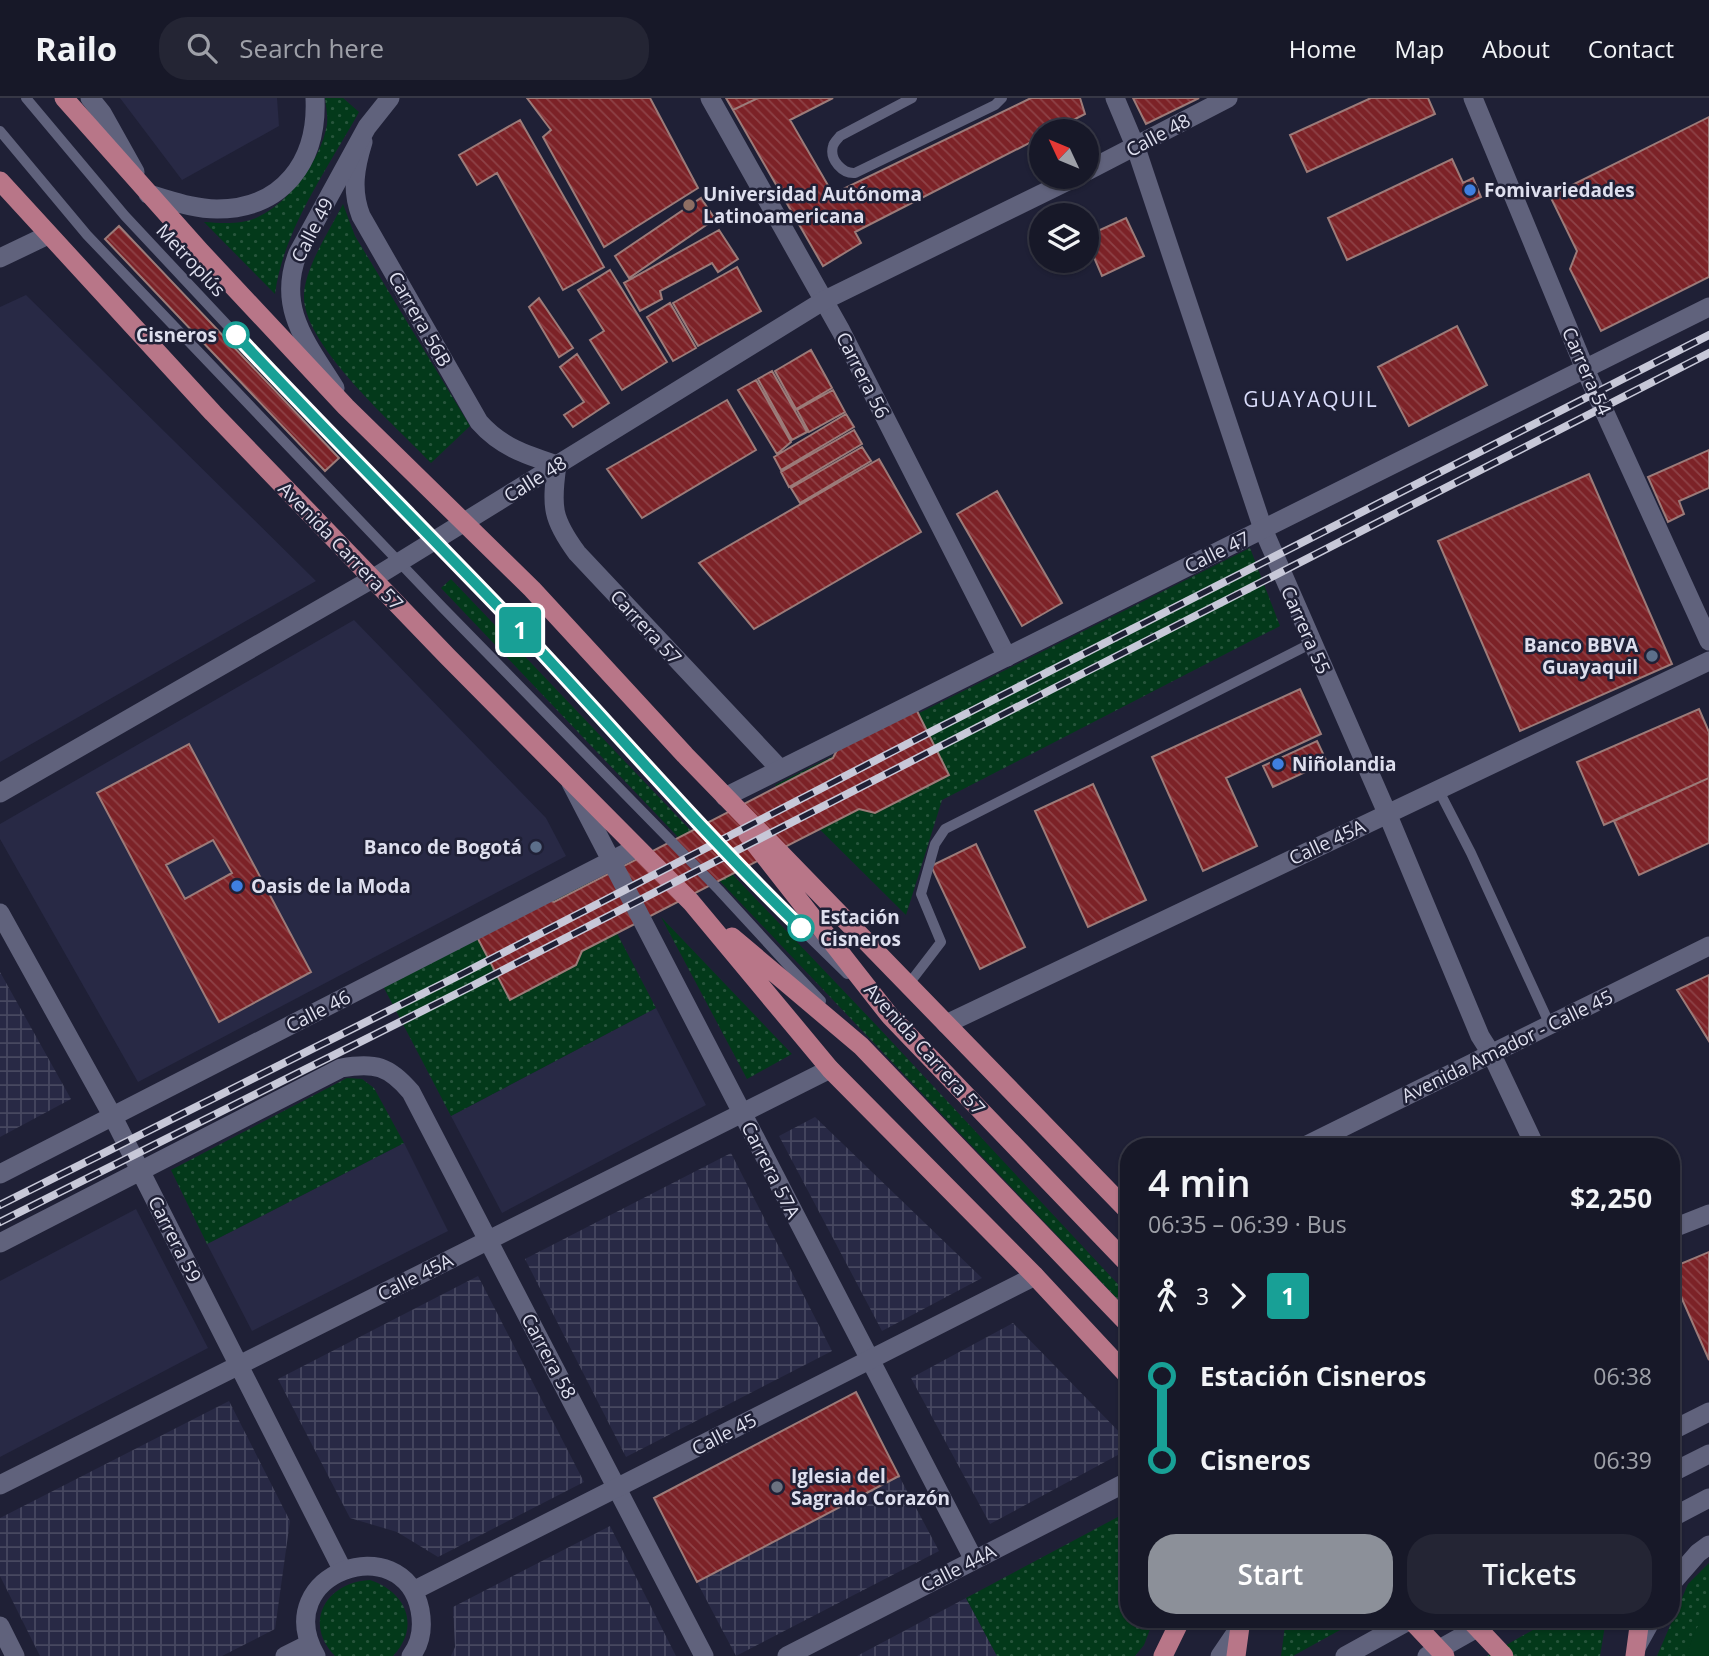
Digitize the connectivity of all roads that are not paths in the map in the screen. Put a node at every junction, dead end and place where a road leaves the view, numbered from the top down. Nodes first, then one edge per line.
1 (26, 98) edge
2 (64, 98) edge
3 (90, 98) edge
4 (315, 98) edge
5 (390, 98) edge
6 (710, 98) edge
7 (912, 98) edge
8 (1002, 98) edge
9 (1115, 98) edge
10 (1228, 98) edge
11 (1473, 98) edge
12 (367, 127) junction
13 (0, 131) edge
14 (1136, 148) junction
15 (1099, 165) edge
16 (0, 181) edge
17 (1052, 189) edge
18 (148, 194) junction
19 (48, 235) junction
20 (0, 258) edge
21 (823, 301) junction
22 (1709, 307) edge
23 (1585, 369) junction
24 (346, 407) junction
25 (557, 465) junction
26 (463, 523) junction
27 (1263, 529) junction
28 (434, 542) junction
29 (400, 562) junction
30 (372, 579) junction
31 (1709, 640) edge
32 (1312, 643) junction
33 (1007, 657) junction
34 (1709, 661) edge
35 (685, 755) junction
36 (780, 769) junction
37 (569, 779) junction
38 (1438, 789) junction
39 (0, 793) edge
40 (725, 797) junction
41 (1387, 813) junction
42 (636, 848) junction
43 (611, 860) junction
44 (691, 902) junction
45 (0, 913) edge
46 (1709, 946) edge
47 (908, 985) junction
48 (890, 1016) junction
49 (946, 1024) junction
50 (1550, 1025) junction
51 (861, 1046) junction
52 (1492, 1055) junction
53 (830, 1069) junction
54 (742, 1113) junction
55 (113, 1117) junction
56 (1321, 1138) edge
57 (1531, 1138) edge
58 (140, 1171) junction
59 (0, 1174) edge
60 (1120, 1203) edge
61 (1709, 1214) edge
62 (1680, 1225) edge
63 (489, 1240) junction
64 (0, 1243) edge
65 (1120, 1256) edge
66 (1035, 1276) junction
67 (1120, 1316) edge
68 (869, 1360) junction
69 (239, 1366) junction
70 (1120, 1367) edge
71 (1709, 1412) edge
72 (1680, 1426) edge
73 (1709, 1454) edge
74 (1680, 1469) edge
75 (0, 1485) edge
76 (1120, 1486) edge
77 (617, 1487) junction
78 (1709, 1498) edge
79 (1680, 1513) edge
80 (1709, 1545) edge
81 (974, 1560) junction
82 (342, 1569) junction
83 (1680, 1574) edge
84 (413, 1591) junction
85 (0, 1626) edge
86 (1177, 1628) edge
87 (1237, 1628) edge
88 (1239, 1628) edge
89 (1395, 1628) edge
90 (1420, 1628) edge
91 (1477, 1628) edge
92 (1478, 1628) edge
93 (1639, 1628) edge
94 (1648, 1628) edge
95 (313, 1650) edge
96 (1636, 1652) edge
97 (15, 1656) edge
98 (285, 1656) edge
99 (411, 1656) edge
100 (704, 1656) edge
101 (787, 1656) edge
102 (1163, 1656) edge
103 (1220, 1656) edge
104 (1236, 1656) edge
105 (1345, 1656) edge
106 (1427, 1656) edge
107 (1446, 1656) edge
108 (1504, 1656) edge

1 - 28 lane, Metroplús
2 - 18 main road, Avenida Carrera 57
3 - 18 street
4 - 18 street
5 - 12 street, Calle 49
6 - 21 street, Carrera 56
7 - 8 lane
9 - 14 street, Carrera 55
10 - 14 street, Calle 48
11 - 23 street, Carrera 54
12 - 24 street, Calle 49
12 - 25 street, Carrera 56B
13 - 29 lane
14 - 15 street, Calle 48
14 - 27 street, Carrera 55
16 - 19 main road, Avenida Carrera 57
17 - 21 street, Calle 48
18 - 24 main road, Avenida Carrera 57
19 - 20 street
19 - 30 main road, Avenida Carrera 57
21 - 25 street, Calle 48
21 - 33 street, Carrera 56
22 - 23 street, Calle 47
23 - 27 street, Calle 47
23 - 31 street, Carrera 54
24 - 26 main road, Avenida Carrera 57
25 - 26 street, Calle 48
25 - 36 street, Carrera 57
26 - 28 street, Calle 48
26 - 35 main road, Avenida Carrera 57
27 - 32 street, Carrera 55
27 - 33 street, Calle 47
28 - 29 street, Calle 48
28 - 48 lane, Metroplús
29 - 30 street, Calle 48
29 - 51 lane
30 - 37 main road, Avenida Carrera 57
30 - 39 street, Calle 48
32 - 41 street, Carrera 55
32 - 47 lane
33 - 36 street, Calle 47
34 - 38 street, Calle 45A
35 - 40 main road, Avenida Carrera 57
35 - 48 main road, Avenida Carrera 57
36 - 40 street, Calle 47
37 - 42 main road, Avenida Carrera 57
37 - 43 street, Carrera 57A
38 - 41 street, Calle 45A
38 - 50 lane
40 - 47 main road, Avenida Carrera 57
41 - 49 street, Calle 45A
41 - 52 street, Carrera 55
42 - 43 street, Calle 46
42 - 44 main road, Avenida Carrera 57
43 - 54 street, Carrera 57A
43 - 55 street, Calle 46
44 - 51 main road, Avenida Carrera 57
44 - 53 main road, Avenida Carrera 57
45 - 55 street, Carrera 59
46 - 50 street, Avenida Amador - Calle 45
47 - 49 main road, Avenida Carrera 57
48 - 65 main road, Avenida Carrera 57
49 - 60 main road, Avenida Carrera 57
50 - 52 street, Avenida Amador - Calle 45
51 - 67 main road, Avenida Carrera 57
52 - 56 street, Avenida Amador - Calle 45
52 - 57 street, Carrera 55
53 - 54 street, Calle 45A
53 - 66 main road, Avenida Carrera 57
54 - 63 street, Calle 45A
54 - 68 street, Carrera 57A
55 - 58 street, Carrera 59
55 - 59 street, Calle 46
58 - 63 street, Carrera 58
58 - 64 street
58 - 69 street, Carrera 59
61 - 62 street
63 - 69 street, Calle 45A
63 - 77 street, Carrera 58
66 - 68 street, Calle 45
66 - 70 main road, Avenida Carrera 57
68 - 77 street, Calle 45
68 - 81 street, Carrera 57A
69 - 75 street, Calle 45A
69 - 82 street, Carrera 59
71 - 72 street
73 - 74 street
76 - 81 street, Calle 44A
77 - 84 street, Calle 45
77 - 100 street, Carrera 58
78 - 79 street
80 - 83 street
81 - 101 street, Calle 44A
82 - 84 street
82 - 95 street
84 - 99 street
85 - 97 street
86 - 102 main road
87 - 103 street
88 - 104 main road
89 - 105 street
90 - 107 main road
91 - 106 street
92 - 108 main road
93 - 96 main road
94 - 96 street
95 - 98 street

